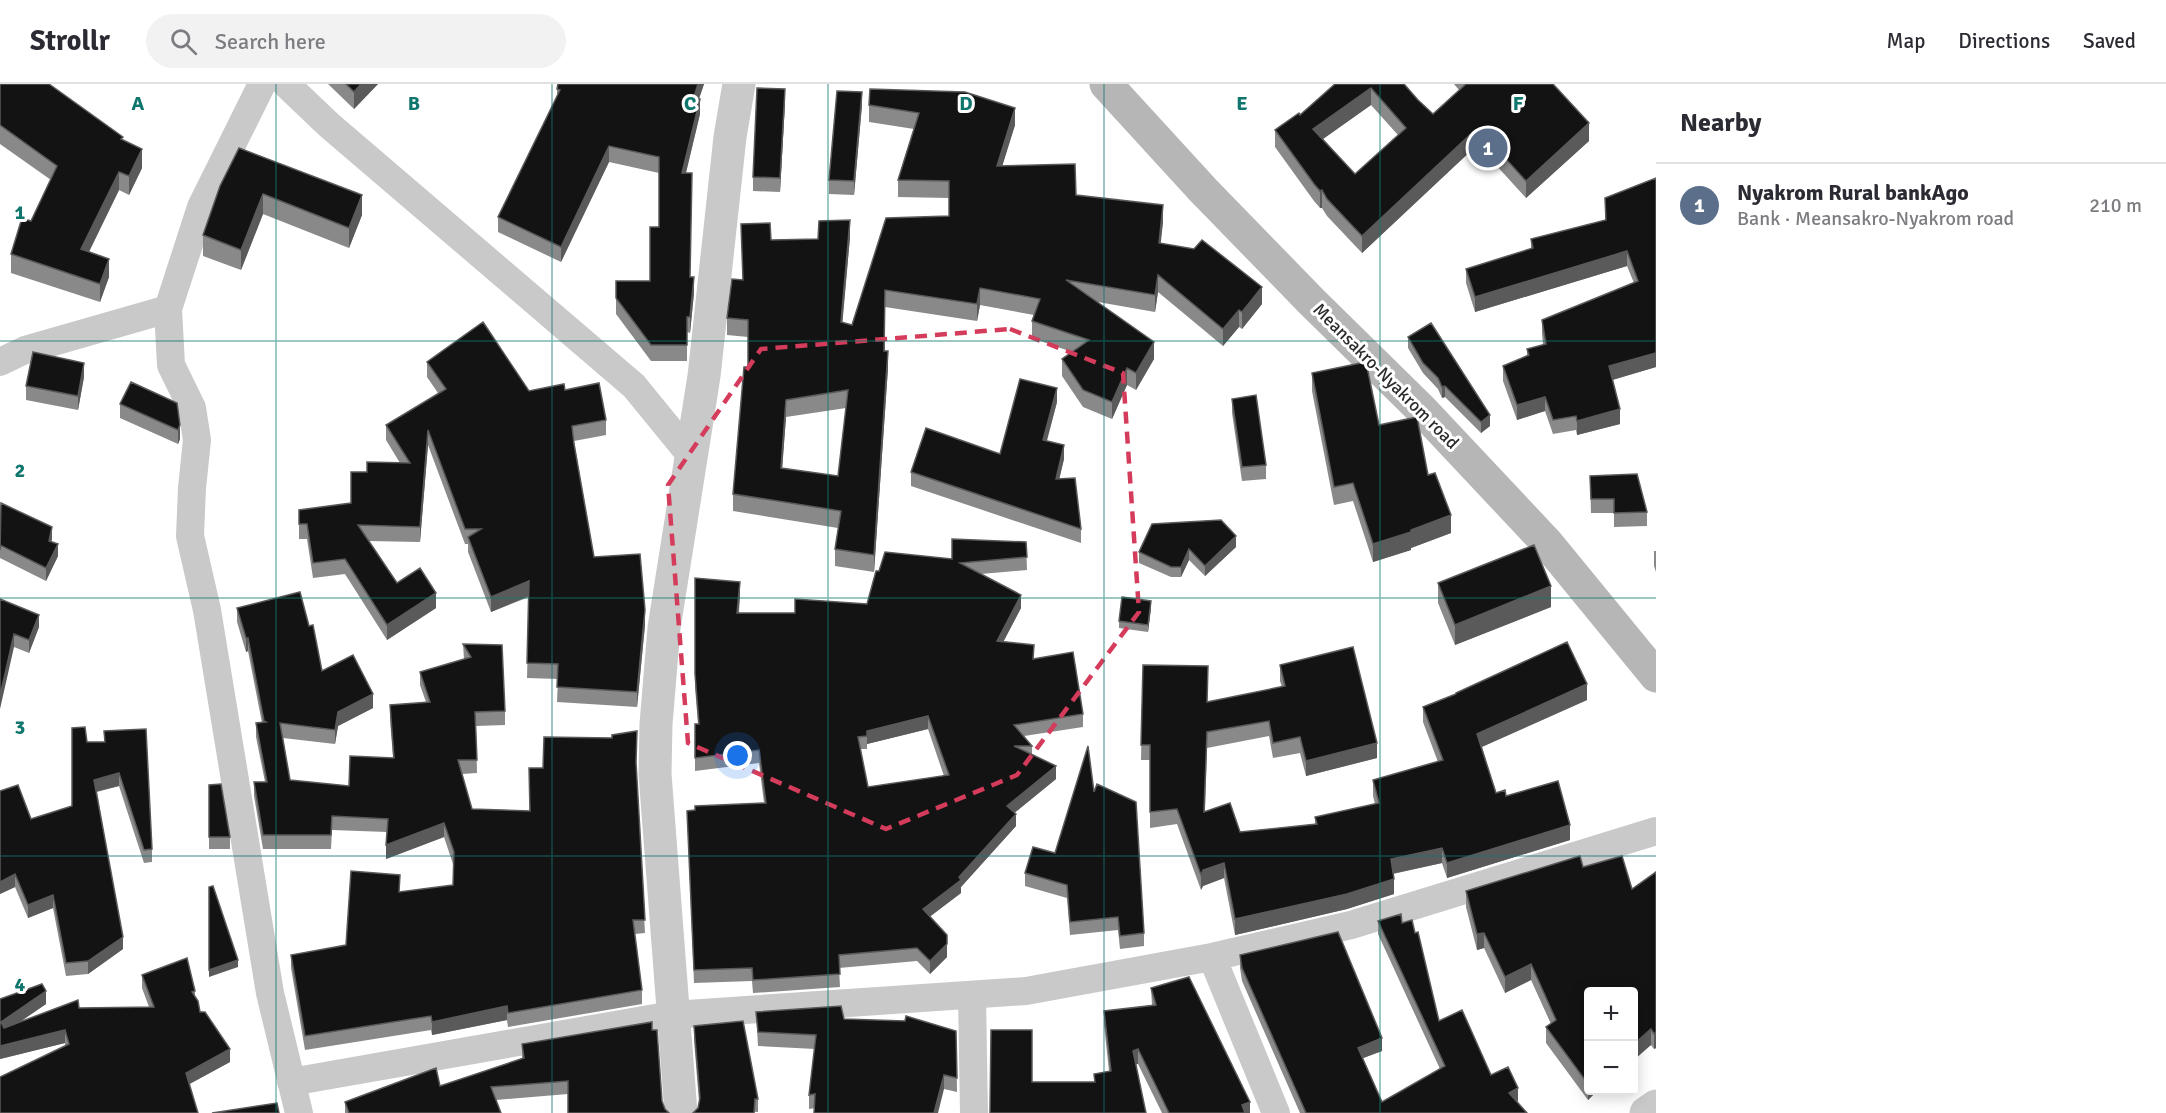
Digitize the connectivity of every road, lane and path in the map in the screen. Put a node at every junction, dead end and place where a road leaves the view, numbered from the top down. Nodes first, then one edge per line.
1 (262, 84) edge
2 (286, 84) edge
3 (740, 84) edge
4 (1106, 84) edge
5 (168, 309) junction
6 (0, 362) edge
7 (692, 457) junction
8 (1656, 676) edge
9 (1656, 831) edge
10 (1212, 957) junction
11 (972, 995) junction
12 (672, 1015) junction
13 (291, 1082) junction
14 (1656, 1106) edge
15 (299, 1113) edge
16 (681, 1113) edge
17 (974, 1113) edge
18 (1276, 1113) edge
19 (1646, 1113) edge

1 - 5 street
2 - 7 street
3 - 7 street
4 - 8 main road, Meansakro-Nyakrom road
5 - 6 street
5 - 13 street
7 - 12 street
9 - 10 street
10 - 11 street
10 - 18 street
11 - 12 street
11 - 17 street
12 - 13 street
12 - 16 street
13 - 15 street
14 - 19 street

